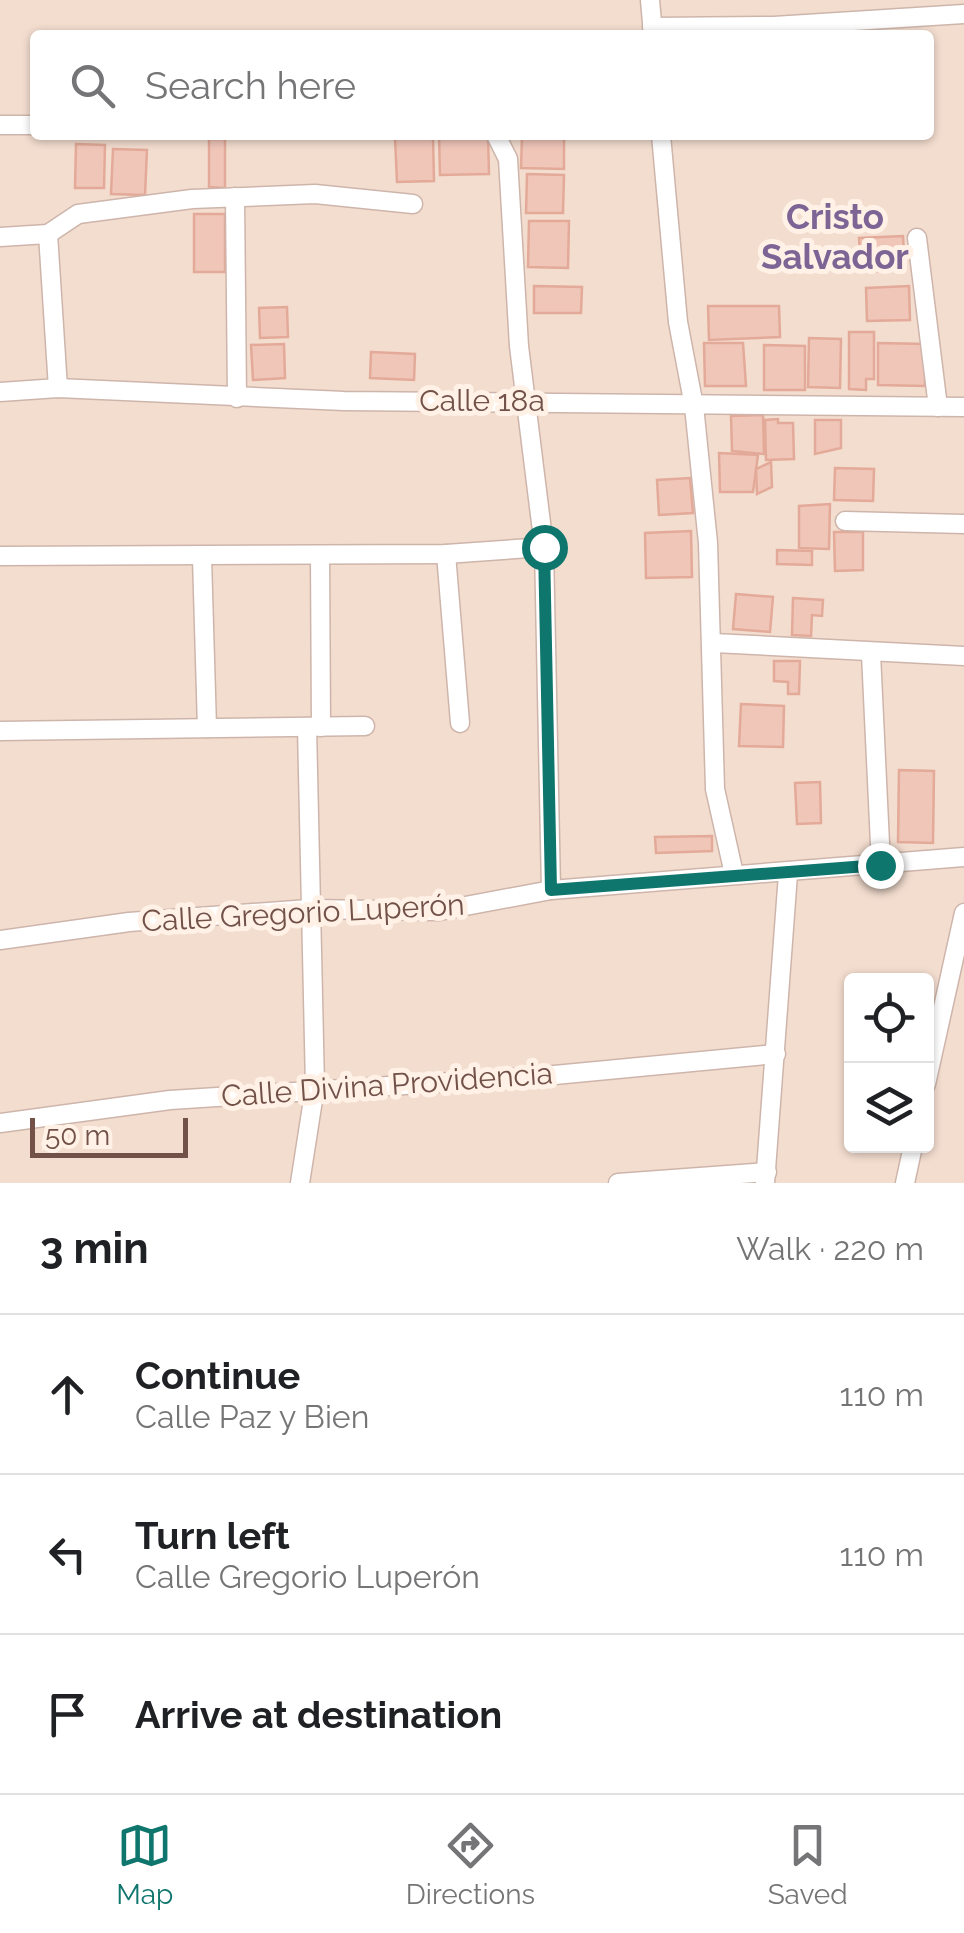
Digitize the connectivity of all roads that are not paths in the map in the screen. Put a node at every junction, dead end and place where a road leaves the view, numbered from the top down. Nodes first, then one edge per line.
1 (650, 0) edge
2 (964, 14) edge
3 (652, 30) edge
4 (676, 30) edge
5 (0, 125) edge
6 (30, 125) edge
7 (498, 140) edge
8 (662, 140) edge
9 (235, 197) junction
10 (413, 204) dead end
11 (48, 234) junction
12 (0, 236) edge
13 (917, 238) dead end
14 (58, 388) junction
15 (0, 392) edge
16 (237, 398) junction
17 (525, 401) junction
18 (694, 406) junction
19 (938, 407) junction
20 (964, 407) edge
21 (845, 521) dead end
22 (964, 524) edge
23 (544, 547) junction
24 (446, 554) junction
25 (0, 556) edge
26 (320, 556) junction
27 (202, 558) junction
28 (714, 643) junction
29 (871, 654) junction
30 (964, 656) edge
31 (460, 723) dead end
32 (365, 726) dead end
33 (314, 727) junction
34 (207, 728) junction
35 (0, 730) edge
36 (964, 857) edge
37 (880, 865) junction
38 (734, 874) junction
39 (788, 874) junction
40 (551, 890) junction
41 (309, 909) junction
42 (964, 913) edge
43 (0, 940) edge
44 (776, 1054) junction
45 (931, 1063) edge
46 (314, 1088) junction
47 (0, 1122) edge
48 (911, 1153) edge
49 (766, 1177) edge
50 (300, 1183) edge
51 (618, 1183) edge
52 (905, 1183) edge

1 - 3 street
2 - 4 street
5 - 6 street
7 - 17 street
8 - 18 street
9 - 10 street
9 - 11 street
9 - 16 street
11 - 12 street
11 - 14 street
13 - 19 street
14 - 15 street, Calle 18a
14 - 16 street, Calle 18a
16 - 17 street, Calle 18a
17 - 18 street, Calle 18a
17 - 23 street
18 - 19 street, Calle 18a
18 - 28 street
19 - 20 street, Calle 18a
21 - 22 street
23 - 24 street
23 - 40 street
24 - 26 street
24 - 31 street
25 - 27 street
26 - 27 street
26 - 33 street
27 - 34 street
28 - 29 street
28 - 38 street
29 - 30 street
29 - 37 street
32 - 33 street
33 - 34 street
33 - 41 street
34 - 35 street
36 - 37 street, Calle Gregorio Luperón
37 - 39 street, Calle Gregorio Luperón
38 - 39 street, Calle Gregorio Luperón
38 - 40 street, Calle Gregorio Luperón
39 - 44 street
40 - 41 street, Calle Gregorio Luperón
41 - 43 street, Calle Gregorio Luperón
41 - 46 street
42 - 45 street
44 - 46 street, Calle Divina Providencia
44 - 49 street
46 - 47 street, Calle Divina Providencia
46 - 50 street
48 - 52 street
49 - 51 street

